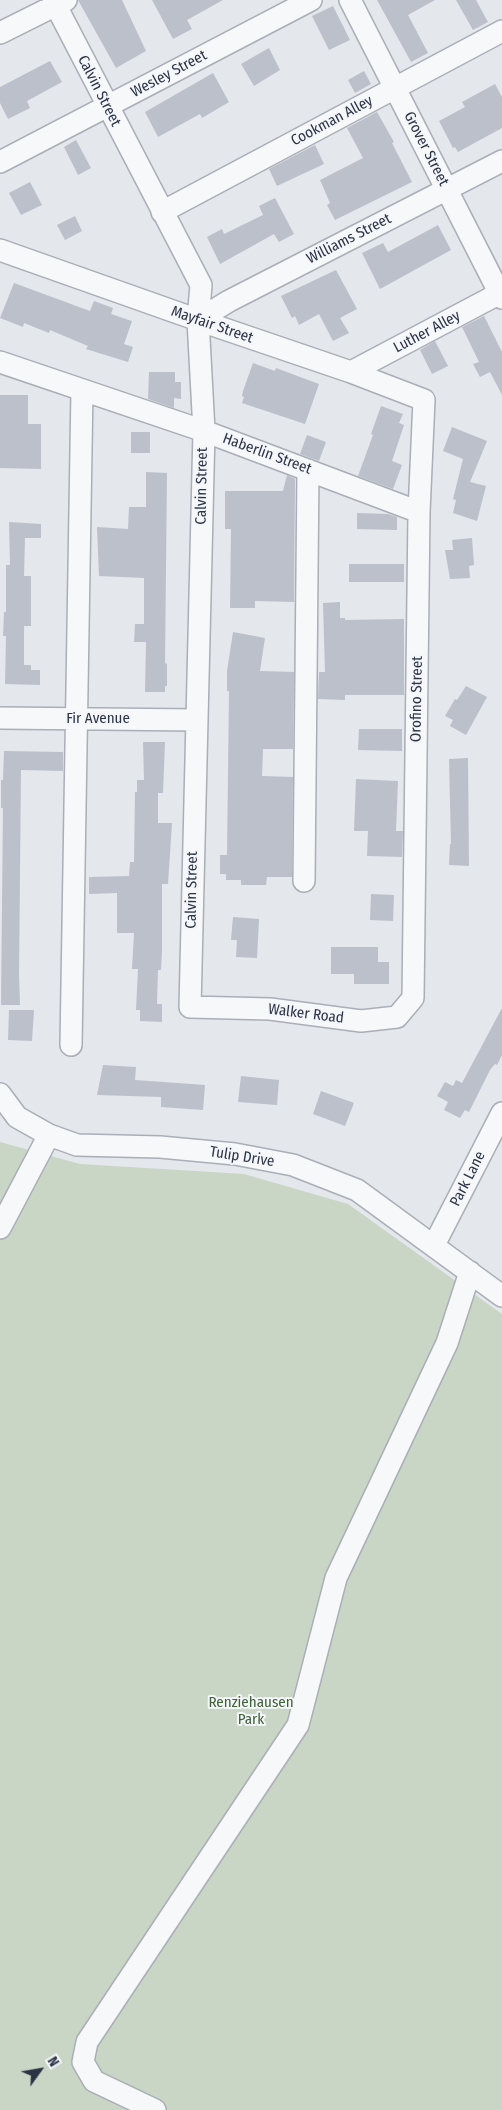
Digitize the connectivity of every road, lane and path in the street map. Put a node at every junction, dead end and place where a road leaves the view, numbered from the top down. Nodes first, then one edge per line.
1 (311, 0) edge
2 (350, 0) edge
3 (58, 2) edge
4 (502, 31) edge
5 (0, 33) edge
6 (395, 88) junction
7 (107, 107) junction
8 (502, 161) edge
9 (0, 162) edge
10 (447, 189) junction
11 (162, 212) junction
12 (2, 257) edge
13 (501, 294) edge
14 (198, 320) junction
15 (0, 362) edge
16 (351, 372) junction
17 (82, 390) junction
18 (424, 400) joint
19 (204, 431) junction
20 (308, 470) junction
21 (419, 512) junction
22 (0, 718) edge
23 (76, 719) junction
24 (197, 720) junction
25 (304, 881) dead end
26 (413, 998) joint
27 (190, 1007) joint
28 (71, 1045) dead end
29 (0, 1094) edge
30 (502, 1113) edge
31 (49, 1135) junction
32 (0, 1228) edge
33 (434, 1245) junction
34 (470, 1272) junction
35 (502, 1296) edge
36 (155, 2110) edge

1 - 7 street, Wesley Street
2 - 6 street, Grover Street
3 - 5 street
3 - 7 street, Calvin Street
4 - 6 street, Cookman Alley
6 - 10 street, Grover Street
6 - 11 street, Cookman Alley
7 - 9 street, Wesley Street
7 - 11 street, Calvin Street
8 - 10 street, Williams Street
10 - 13 street, Grover Street
10 - 14 street, Williams Street
11 - 14 street, Calvin Street
12 - 14 street, Mayfair Street
13 - 16 street, Luther Alley
14 - 16 street, Mayfair Street
14 - 19 street, Calvin Street
15 - 17 street, Haberlin Street
16 - 18 street, Mayfair Street
17 - 19 street, Haberlin Street
17 - 23 street
18 - 21 street, Orofino Street
19 - 20 street, Haberlin Street
19 - 24 street, Calvin Street
20 - 21 street, Haberlin Street
20 - 25 street
21 - 26 street, Orofino Street
22 - 23 street, Fir Avenue
23 - 24 street, Fir Avenue
23 - 28 street
24 - 27 street, Calvin Street
26 - 27 street, Walker Road
29 - 31 street
30 - 33 street, Park Lane
31 - 32 street
31 - 33 street, Tulip Drive
33 - 34 street, Tulip Drive
34 - 35 street, Tulip Drive
34 - 36 street

